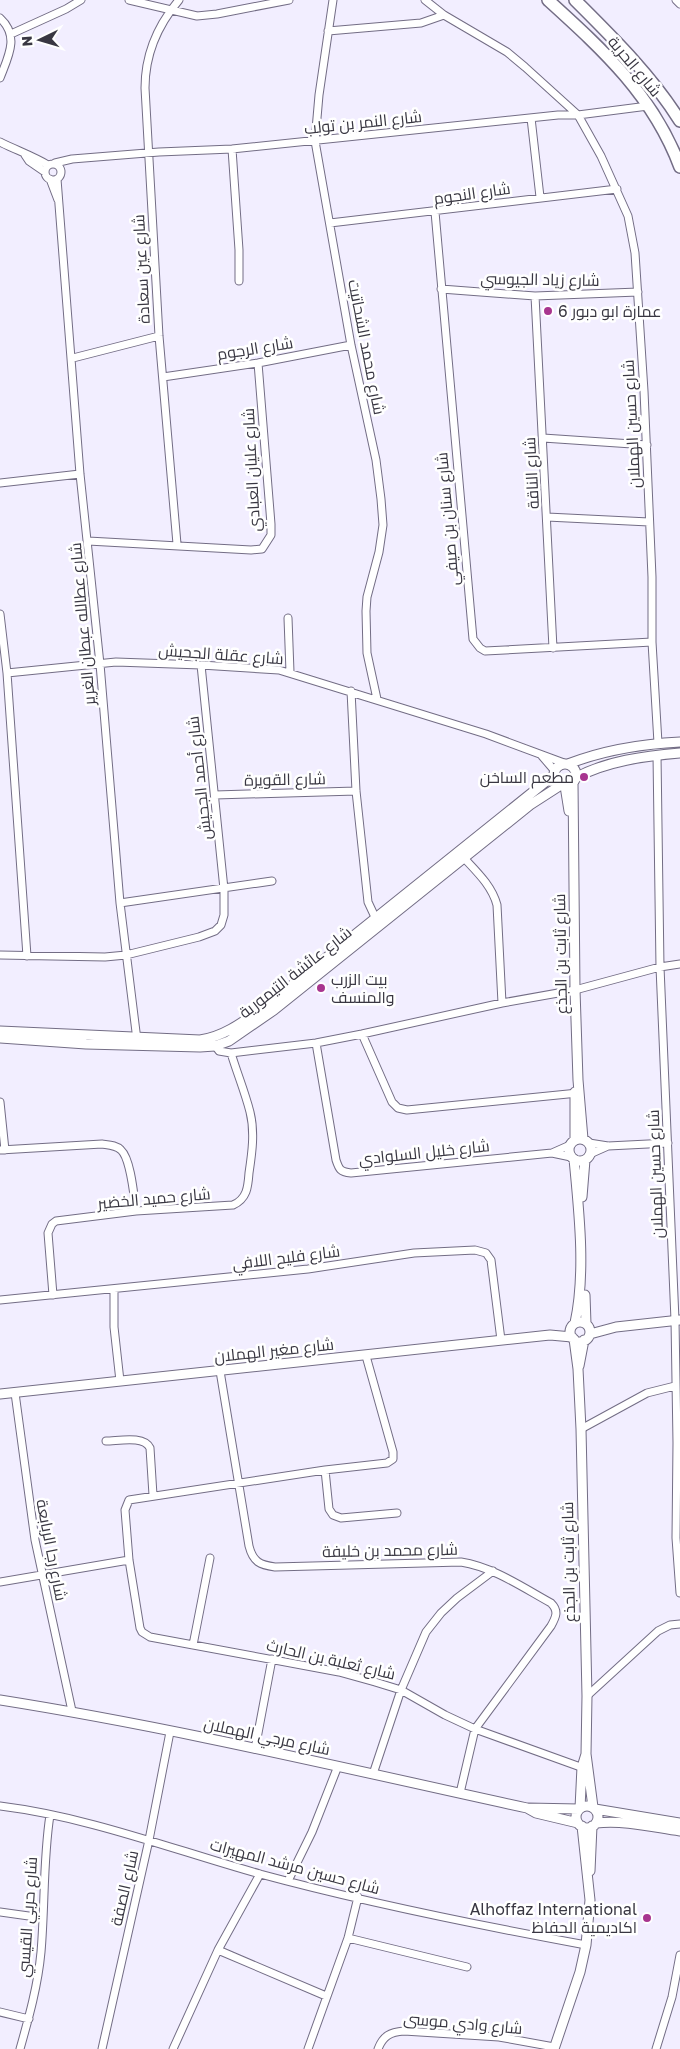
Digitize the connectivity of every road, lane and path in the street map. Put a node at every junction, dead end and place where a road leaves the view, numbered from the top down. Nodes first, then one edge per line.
1 (81, 0) edge
2 (129, 0) edge
3 (180, 0) edge
4 (289, 0) edge
5 (333, 0) edge
6 (425, 0) edge
7 (548, 0) edge
8 (575, 0) edge
9 (676, 0) edge
10 (680, 4) edge
11 (170, 11) junction
12 (444, 15) junction
13 (0, 18) edge
14 (328, 31) junction
15 (11, 34) junction
16 (0, 78) edge
17 (648, 106) junction
18 (578, 115) junction
19 (531, 118) junction
20 (680, 121) edge
21 (315, 140) junction
22 (0, 142) edge
23 (232, 149) junction
24 (149, 153) junction
25 (80, 158) junction
26 (50, 167) junction
27 (680, 167) edge
28 (62, 171) junction
29 (54, 179) junction
30 (617, 189) junction
31 (540, 197) junction
32 (434, 212) junction
33 (330, 222) junction
34 (239, 281) dead end
35 (441, 289) junction
36 (638, 292) junction
37 (536, 296) junction
38 (159, 336) junction
39 (351, 345) junction
40 (73, 358) junction
41 (258, 363) junction
42 (163, 376) junction
43 (543, 438) junction
44 (647, 444) junction
45 (80, 474) junction
46 (0, 483) edge
47 (547, 517) junction
48 (650, 522) junction
49 (88, 541) junction
50 (177, 544) junction
51 (0, 614) edge
52 (288, 618) dead end
53 (1, 632) edge
54 (652, 642) junction
55 (553, 648) junction
56 (100, 664) junction
57 (201, 665) junction
58 (290, 672) junction
59 (7, 673) junction
60 (351, 691) junction
61 (377, 698) junction
62 (680, 742) edge
63 (658, 743) junction
64 (680, 753) edge
65 (540, 754) junction
66 (657, 755) junction
67 (566, 764) junction
68 (554, 773) junction
69 (569, 783) junction
70 (356, 791) junction
71 (215, 795) junction
72 (464, 858) junction
73 (272, 881) dead end
74 (224, 889) junction
75 (120, 903) junction
76 (375, 917) junction
77 (0, 955) edge
78 (126, 955) junction
79 (27, 956) junction
80 (680, 964) edge
81 (660, 967) junction
82 (574, 990) junction
83 (502, 1003) junction
84 (0, 1031) edge
85 (362, 1034) junction
86 (0, 1038) edge
87 (137, 1042) junction
88 (213, 1042) junction
89 (316, 1043) junction
90 (231, 1053) junction
91 (578, 1093) junction
92 (0, 1102) edge
93 (579, 1142) junction
94 (668, 1143) junction
95 (608, 1146) junction
96 (2, 1150) edge
97 (552, 1153) junction
98 (588, 1157) junction
99 (573, 1158) junction
100 (136, 1211) junction
101 (114, 1290) junction
102 (53, 1295) junction
103 (0, 1300) edge
104 (677, 1320) edge
105 (574, 1325) junction
106 (587, 1331) junction
107 (550, 1335) junction
108 (573, 1338) junction
109 (501, 1340) junction
110 (366, 1356) junction
111 (578, 1369) junction
112 (220, 1371) junction
113 (120, 1381) junction
114 (675, 1386) junction
115 (15, 1393) junction
116 (0, 1394) edge
117 (581, 1429) junction
118 (106, 1441) dead end
119 (325, 1470) junction
120 (239, 1483) junction
121 (153, 1495) junction
122 (397, 1513) dead end
123 (210, 1558) dead end
124 (129, 1560) junction
125 (493, 1571) junction
126 (42, 1576) junction
127 (0, 1582) edge
128 (680, 1593) edge
129 (680, 1624) edge
130 (193, 1645) junction
131 (272, 1659) junction
132 (400, 1690) junction
133 (587, 1696) junction
134 (0, 1700) edge
135 (72, 1711) junction
136 (475, 1729) junction
137 (170, 1732) junction
138 (255, 1749) junction
139 (338, 1766) junction
140 (585, 1768) junction
141 (373, 1774) junction
142 (460, 1793) junction
143 (0, 1806) edge
144 (527, 1808) junction
145 (594, 1808) junction
146 (580, 1809) junction
147 (50, 1815) junction
148 (680, 1823) edge
149 (587, 1825) junction
150 (680, 1831) edge
151 (149, 1840) junction
152 (260, 1874) junction
153 (288, 1880) junction
154 (358, 1897) junction
155 (0, 1912) edge
156 (43, 1918) junction
157 (348, 1938) junction
158 (586, 1945) junction
159 (218, 1950) junction
160 (680, 1955) edge
161 (466, 1967) dead end
162 (326, 1996) junction
163 (0, 2012) edge
164 (29, 2019) junction
165 (554, 2048) edge
166 (20, 2049) edge
167 (102, 2049) edge
168 (173, 2049) edge
169 (308, 2049) edge
170 (378, 2049) edge
171 (656, 2049) edge

1 - 15 street
2 - 11 street
3 - 11 street, شارع عين سعادة
4 - 11 street
5 - 14 street, شارع محمد الشحاتيت
6 - 12 street, شارع حسين الهملان
7 - 17 highway, شارع الحرية
8 - 20 highway, شارع الحرية
9 - 10 street
11 - 24 street, شارع عين سعادة
12 - 14 street
12 - 18 street, شارع حسين الهملان
13 - 15 street
14 - 21 street, شارع محمد الشحاتيت
15 - 16 street
17 - 18 street, شارع النمر بن تولب
17 - 27 highway, شارع الحرية
18 - 19 street, شارع النمر بن تولب
18 - 30 street, شارع حسين الهملان
19 - 21 street, شارع النمر بن تولب
19 - 31 street
21 - 23 street, شارع النمر بن تولب
21 - 33 street, شارع محمد الشحاتيت
22 - 26 street
23 - 24 street, شارع النمر بن تولب
23 - 34 street
24 - 25 street, شارع النمر بن تولب
24 - 38 street, شارع عين سعادة
25 - 26 street, شارع النمر بن تولب
25 - 28 street
26 - 28 street
26 - 29 street
28 - 29 street
29 - 40 street, شارع عطالله عبطان الغرير
30 - 31 street, شارع النجوم
30 - 36 street, شارع حسين الهملان
31 - 32 street, شارع النجوم
32 - 33 street, شارع النجوم
32 - 35 street, شارع سنان بن صيفي
33 - 39 street, شارع محمد الشحاتيت
35 - 37 street, شارع زياد الجيوسي
35 - 55 street, شارع سنان بن صيفي
36 - 37 street, شارع زياد الجيوسي
36 - 44 street, شارع حسين الهملان
37 - 43 street, شارع الناقة
38 - 40 street
38 - 42 street, شارع عين سعادة
39 - 41 street, شارع الرجوم
39 - 61 street, شارع محمد الشحاتيت
40 - 45 street, شارع عطالله عبطان الغرير
41 - 42 street, شارع الرجوم
41 - 50 street, شارع عليان العبادي
42 - 50 street, شارع عين سعادة
43 - 44 street
43 - 47 street, شارع الناقة
44 - 48 street, شارع حسين الهملان
45 - 46 street
45 - 49 street, شارع عطالله عبطان الغرير
47 - 48 street
47 - 55 street, شارع الناقة
48 - 54 street, شارع حسين الهملان
49 - 50 street, شارع عليان العبادي
49 - 56 street, شارع عطالله عبطان الغرير
51 - 53 street
52 - 58 street
53 - 59 street
54 - 55 street, شارع سنان بن صيفي
54 - 63 street, شارع حسين الهملان
56 - 57 street, شارع عقلة الجحيش
56 - 59 street, شارع عقلة الجحيش
56 - 75 street, شارع عطالله عبطان الغرير
57 - 58 street, شارع عقلة الجحيش
57 - 71 street, شارع أحمد الجحيش
58 - 60 street, شارع عقلة الجحيش
59 - 79 street
60 - 61 street, شارع عقلة الجحيش
60 - 70 street
61 - 65 street, شارع عقلة الجحيش
62 - 63 street
63 - 67 street
64 - 66 street, شارع عائشة التيمورية
65 - 67 street, شارع عقلة الجحيش
65 - 68 street, شارع عقلة الجحيش
66 - 69 street, شارع عائشة التيمورية
66 - 81 street, شارع حسين الهملان
67 - 68 street
67 - 69 street
68 - 69 street
68 - 76 street, شارع عائشة التيمورية
69 - 72 street, شارع عائشة التيمورية
69 - 82 street, شارع ثابت بن الجذع
70 - 71 street, شارع القويرة
70 - 76 street
71 - 74 street, شارع أحمد الجحيش
72 - 83 street
72 - 88 street, شارع عائشة التيمورية
73 - 74 street
74 - 75 street
74 - 78 street, شارع أحمد الجحيش
75 - 78 street, شارع عطالله عبطان الغرير
76 - 88 street, شارع عائشة التيمورية
77 - 79 street, شارع أحمد الجحيش
78 - 79 street, شارع أحمد الجحيش
78 - 87 street, شارع عطالله عبطان الغرير
80 - 81 street
81 - 82 street
81 - 94 street, شارع حسين الهملان
82 - 83 street
82 - 91 street, شارع ثابت بن الجذع
83 - 85 street
84 - 87 street, شارع عائشة التيمورية
85 - 89 street
85 - 91 street
86 - 87 street, شارع عائشة التيمورية
87 - 88 street, شارع عائشة التيمورية
88 - 90 street
89 - 90 street
89 - 97 street, شارع خليل السلوادي
90 - 100 street, شارع حميد الخضير
91 - 93 street, شارع ثابت بن الجذع
92 - 96 street
93 - 95 street
93 - 97 street, شارع خليل السلوادي
93 - 98 street, شارع ثابت بن الجذع
93 - 99 street
94 - 95 street
94 - 104 street, شارع حسين الهملان
95 - 98 street
96 - 100 street
97 - 99 street, شارع خليل السلوادي
98 - 99 street
98 - 106 street, شارع ثابت بن الجذع
99 - 105 street
100 - 102 street, شارع حميد الخضير
101 - 102 street, شارع فليح اللافي
101 - 109 street, شارع فليح اللافي
101 - 113 street
102 - 103 street, شارع فليح اللافي
104 - 106 street
104 - 114 street, شارع حسين الهملان
105 - 106 street
105 - 107 street, شارع مغير الهملان
105 - 108 street
106 - 108 street
106 - 111 street, شارع ثابت بن الجذع
107 - 108 street, شارع مغير الهملان
107 - 109 street, شارع مغير الهملان
108 - 111 street, شارع ثابت بن الجذع
109 - 110 street, شارع مغير الهملان
110 - 112 street, شارع مغير الهملان
110 - 119 street
111 - 117 street, شارع ثابت بن الجذع
112 - 113 street, شارع مغير الهملان
112 - 120 street, شارع محمد بن خليفة
113 - 115 street, شارع مغير الهملان
114 - 117 street
114 - 128 street, شارع حسين الهملان
115 - 116 street, شارع مغير الهملان
115 - 126 street, شارع رجا الربابعة
117 - 133 street, شارع ثابت بن الجذع
118 - 121 street
119 - 120 street
119 - 122 street
120 - 121 street
120 - 125 street, شارع محمد بن خليفة
121 - 124 street
123 - 130 street
124 - 126 street
124 - 130 street, شارع ثعلبة بن الحارث
125 - 132 street
125 - 136 street, شارع محمد بن خليفة
126 - 127 street
126 - 135 street, شارع رجا الربابعة
129 - 133 street
130 - 131 street, شارع ثعلبة بن الحارث
131 - 132 street, شارع ثعلبة بن الحارث
131 - 138 street
132 - 136 street, شارع ثعلبة بن الحارث
132 - 141 street
133 - 140 street, شارع ثابت بن الجذع
134 - 135 street, شارع مرجي الهملان
135 - 137 street, شارع مرجي الهملان
136 - 140 street, شارع ثعلبة بن الحارث
136 - 142 street, شارع محمد بن خليفة
137 - 138 street, شارع مرجي الهملان
137 - 151 street, شارع الصفة
138 - 139 street, شارع مرجي الهملان
139 - 141 street, شارع مرجي الهملان
139 - 153 street
140 - 145 street, شارع ثابت بن الجذع
140 - 146 street, شارع ثابت بن الجذع
141 - 142 street, شارع مرجي الهملان
142 - 144 street, شارع مرجي الهملان
143 - 147 street, شارع حسين مرشد المهيرات
144 - 146 street, شارع مرجي الهملان
144 - 149 street, شارع مرجي الهملان
145 - 146 street
145 - 148 street
145 - 149 street
146 - 149 street
147 - 151 street, شارع حسين مرشد المهيرات
147 - 156 street, شارع حربي القيسي
149 - 150 street, شارع مرجي الهملان
149 - 158 street
151 - 152 street, شارع حسين مرشد المهيرات
151 - 167 street, شارع الصفة
152 - 153 street, شارع حسين مرشد المهيرات
152 - 159 street
153 - 154 street, شارع حسين مرشد المهيرات
154 - 157 street
154 - 158 street, شارع حسين مرشد المهيرات
155 - 156 street
156 - 164 street, شارع حربي القيسي
157 - 161 street
157 - 162 street
158 - 165 street
159 - 162 street
159 - 168 street
160 - 171 street
162 - 169 street
163 - 164 street
164 - 166 street, شارع حربي القيسي
165 - 170 street, شارع وادي موسى

